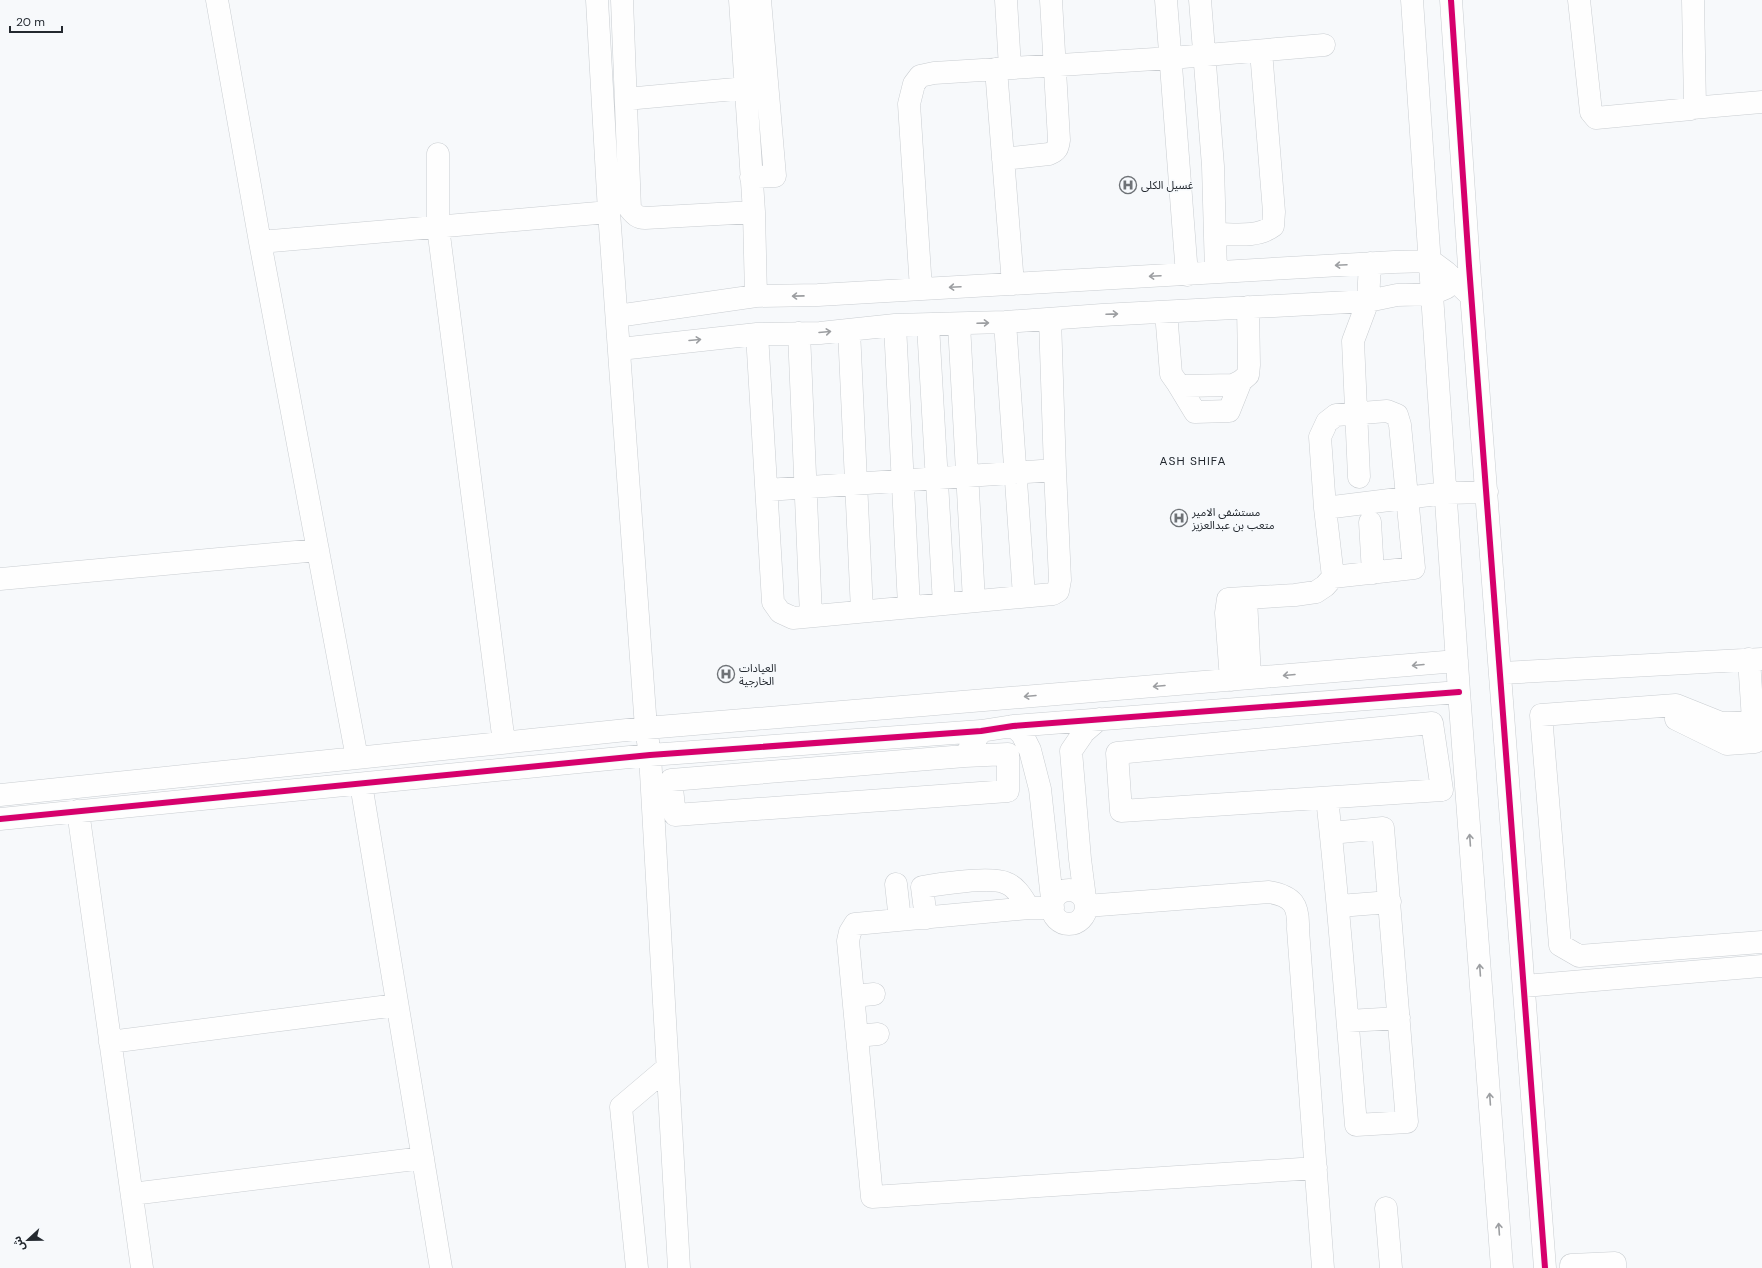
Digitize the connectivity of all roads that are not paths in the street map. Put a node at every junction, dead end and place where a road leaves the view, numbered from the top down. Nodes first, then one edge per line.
1 (217, 0) edge
2 (597, 0) edge
3 (622, 0) edge
4 (740, 0) edge
5 (760, 0) edge
6 (1006, 0) edge
7 (1051, 0) edge
8 (1166, 0) edge
9 (1200, 0) edge
10 (1412, 0) edge
11 (1451, 0) edge
12 (1579, 0) edge
13 (1692, 0) edge
14 (1324, 45) dead end
15 (1261, 50) junction
16 (1204, 55) junction
17 (1171, 58) junction
18 (1055, 65) junction
19 (1003, 68) junction
20 (746, 88) junction
21 (626, 98) junction
22 (1762, 102) edge
23 (1692, 108) junction
24 (438, 154) dead end
25 (1003, 159) junction
26 (751, 177) junction
27 (609, 212) junction
28 (754, 212) junction
29 (438, 227) junction
30 (1215, 234) junction
31 (260, 242) junction
32 (1431, 261) junction
33 (1370, 263) junction
34 (1216, 272) junction
35 (1462, 273) junction
36 (1187, 275) junction
37 (1013, 284) junction
38 (920, 288) junction
39 (1432, 294) junction
40 (756, 296) junction
41 (1368, 301) junction
42 (1248, 307) junction
43 (1166, 312) junction
44 (618, 316) junction
45 (1050, 319) junction
46 (1005, 322) junction
47 (959, 324) junction
48 (895, 325) junction
49 (928, 325) junction
50 (849, 330) junction
51 (799, 333) junction
52 (757, 334) junction
53 (620, 349) junction
54 (1355, 413) junction
55 (1054, 470) junction
56 (1016, 473) junction
57 (967, 476) junction
58 (1359, 477) dead end
59 (936, 478) junction
60 (902, 481) junction
61 (857, 484) junction
62 (806, 488) junction
63 (767, 490) junction
64 (1487, 492) junction
65 (1446, 493) junction
66 (1406, 498) junction
67 (1325, 508) junction
68 (1370, 522) dead end
69 (318, 550) junction
70 (1373, 573) junction
71 (1333, 576) junction
72 (0, 579) edge
73 (1024, 596) junction
74 (974, 601) junction
75 (944, 604) junction
76 (909, 606) junction
77 (862, 611) junction
78 (811, 616) junction
79 (1755, 659) edge
80 (1457, 661) junction
81 (1501, 673) junction
82 (1240, 679) junction
83 (1459, 692) junction
84 (1243, 709) junction
85 (1203, 711) junction
86 (1099, 720) junction
87 (1013, 726) junction
88 (646, 728) junction
89 (981, 732) junction
90 (1757, 736) edge
91 (504, 743) junction
92 (1224, 743) junction
93 (702, 751) junction
94 (650, 755) junction
95 (965, 756) junction
96 (357, 758) junction
97 (721, 776) junction
98 (361, 784) junction
99 (0, 794) edge
100 (1327, 798) junction
101 (78, 811) junction
102 (0, 819) edge
103 (1331, 832) junction
104 (896, 884) dead end
105 (1390, 902) junction
106 (1086, 906) junction
107 (1339, 906) junction
108 (1029, 908) junction
109 (1053, 908) junction
110 (926, 918) junction
111 (900, 920) junction
112 (1762, 942) edge
113 (1762, 966) edge
114 (1524, 986) junction
115 (398, 1005) junction
116 (1399, 1018) junction
117 (1348, 1022) junction
118 (110, 1042) junction
119 (667, 1068) junction
120 (423, 1158) junction
121 (1316, 1168) junction
122 (132, 1194) junction
123 (1386, 1208) dead end
124 (142, 1268) edge
125 (441, 1268) edge
126 (637, 1268) edge
127 (678, 1268) edge
128 (1323, 1268) edge
129 (1391, 1268) edge
130 (1502, 1268) edge
131 (1545, 1268) edge
132 (1571, 1268) edge
133 (1615, 1268) edge

1 - 31 street
2 - 27 street
3 - 21 street
4 - 20 street
5 - 26 street
6 - 19 street
7 - 18 street
8 - 17 street
9 - 16 street
10 - 32 street
11 - 35 street
12 - 23 street
13 - 23 street
14 - 15 street
15 - 16 street
15 - 30 street
16 - 17 street
16 - 30 street
17 - 18 street
17 - 36 street
18 - 19 street
18 - 25 street
19 - 25 street
19 - 38 street
20 - 21 street
20 - 26 street
21 - 28 street
22 - 23 street
24 - 29 street
25 - 37 street
26 - 28 street
27 - 29 street
27 - 44 street
28 - 40 street
29 - 31 street
29 - 91 street
30 - 34 street
31 - 69 street
32 - 33 street
32 - 35 street
32 - 39 street
33 -> 34 street
33 - 41 street
34 - 36 street
35 - 39 street
35 - 64 street
36 -> 37 street
37 -> 38 street
38 -> 40 street
39 - 41 street
39 - 65 street
40 - 44 street
41 - 42 street
41 - 54 street
42 - 43 street
42 - 43 street
45 -> 43 street
44 - 53 street
45 - 46 street
45 - 55 street
47 -> 46 street
46 - 56 street
47 - 49 street
47 - 57 street
48 - 49 street
48 - 50 street
48 - 60 street
49 - 59 street
51 -> 50 street
50 - 61 street
51 - 52 street
51 - 62 street
53 -> 52 street
52 - 63 street
53 - 88 street
54 - 58 street
54 - 66 street
54 - 67 street
55 - 56 street
55 - 73 street
56 - 57 street
56 - 73 street
57 - 59 street
57 - 74 street
59 - 60 street
59 - 75 street
60 - 61 street
60 - 76 street
61 - 62 street
61 - 77 street
62 - 63 street
62 - 78 street
63 - 78 street
64 - 65 street
64 - 81 street
65 - 66 street
65 - 80 street
66 - 67 street
66 - 70 street
67 - 71 street
68 - 70 street
69 - 72 street
69 - 96 street
70 - 71 street
71 - 82 street
73 - 74 street
74 - 75 street
75 - 76 street
76 - 77 street
77 - 78 street
79 - 81 street
79 - 90 street
80 -> 82 street
80 - 83 street
81 - 114 street
82 - 84 street
82 -> 88 street
83 - 84 street
130 -> 83 street
84 - 85 street
85 - 86 street
85 - 92 street
86 - 87 street
86 - 106 street
87 - 89 street
87 - 109 street
88 - 91 street
88 - 94 street
89 - 93 street
89 - 95 street
90 - 112 street
91 - 96 street
92 - 100 street
92 - 100 street
93 - 94 street
93 - 97 street
94 - 98 street
94 - 119 street
95 - 97 street
95 - 97 street
96 - 99 street
98 - 101 street
98 - 115 street
100 - 103 street
101 - 102 street
101 - 118 street
103 - 105 street
103 - 107 street
104 - 111 street
105 - 107 street
105 - 116 street
106 - 109 street
106 - 121 street
107 - 117 street
108 - 109 street
108 - 110 street
108 - 110 street
110 - 111 street
111 - 121 street
113 - 114 street
114 - 131 street
115 - 118 street
115 - 120 street
116 - 117 street
116 - 117 street
118 - 122 street
119 - 126 street
119 - 127 street
120 - 122 street
120 - 125 street
121 - 128 street
122 - 124 street
123 - 129 street
132 - 133 street

